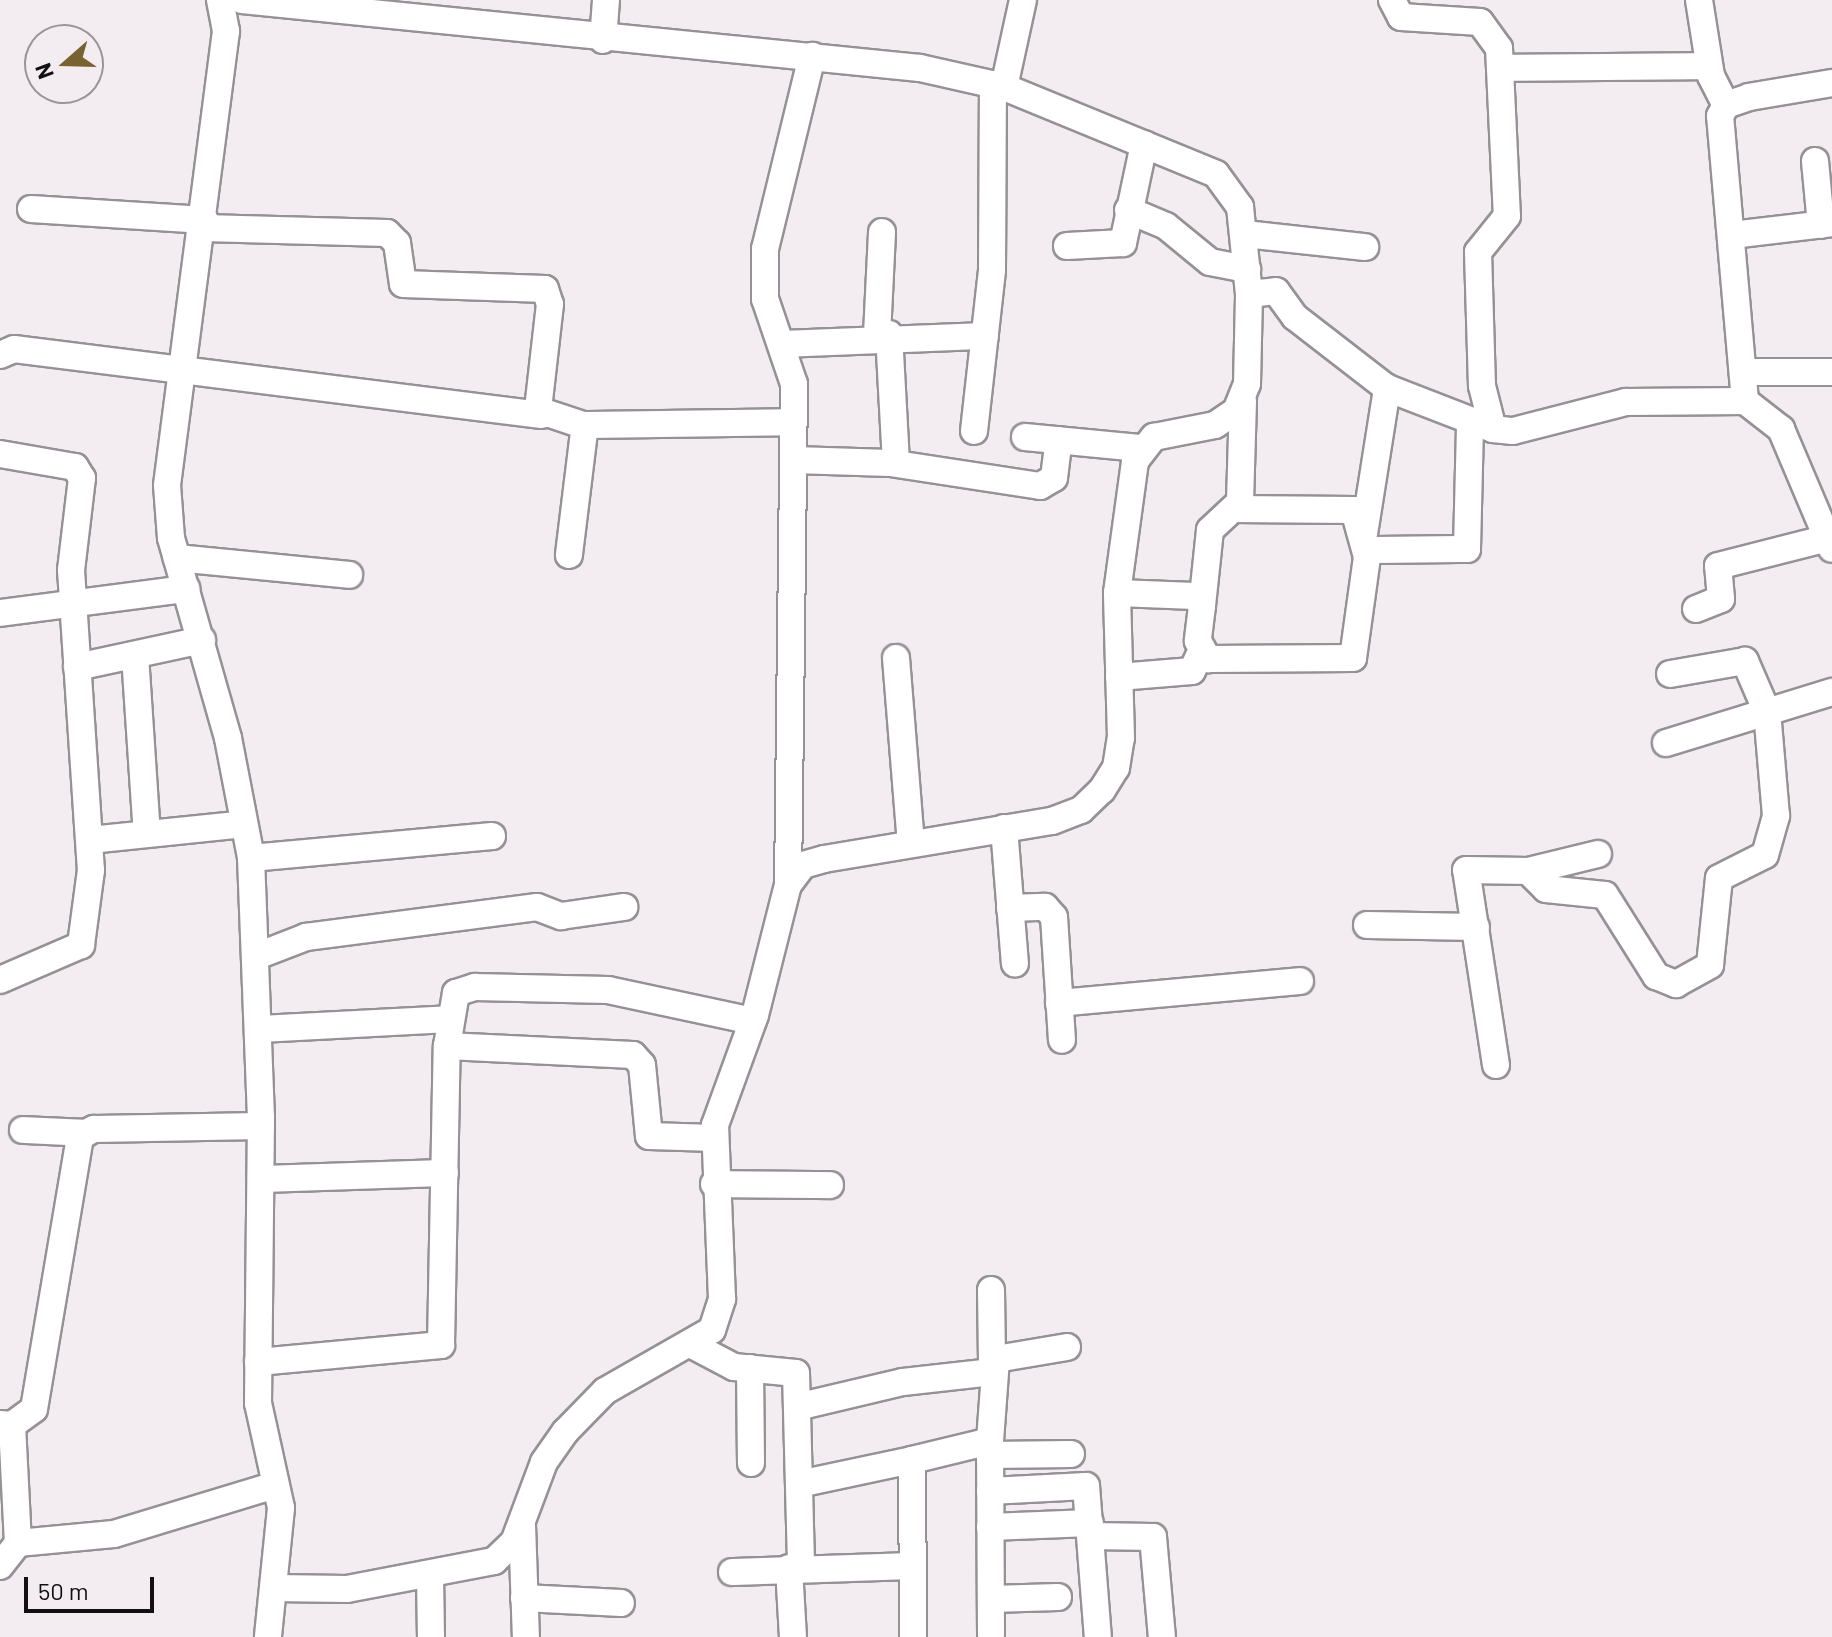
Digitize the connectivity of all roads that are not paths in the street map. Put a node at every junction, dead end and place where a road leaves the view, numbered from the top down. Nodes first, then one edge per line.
1 (220, 0) edge
2 (242, 0) edge
3 (606, 0) edge
4 (1023, 0) edge
5 (1392, 0) edge
6 (1699, 0) edge
7 (439, 10) edge
8 (603, 40) junction
9 (812, 56) junction
10 (1709, 66) junction
11 (1500, 68) junction
12 (1832, 83) edge
13 (999, 86) junction
14 (1726, 105) junction
15 (1144, 144) junction
16 (1815, 161) dead end
17 (31, 209) dead end
18 (1128, 210) junction
19 (205, 224) junction
20 (1826, 224) edge
21 (882, 232) dead end
22 (1245, 234) junction
23 (1732, 235) junction
24 (1067, 246) dead end
25 (1365, 247) dead end
26 (1248, 281) junction
27 (883, 335) junction
28 (985, 336) junction
29 (783, 344) junction
30 (0, 355) edge
31 (185, 368) junction
32 (1743, 372) junction
33 (1832, 372) edge
34 (1387, 388) junction
35 (1243, 401) junction
36 (1745, 401) junction
37 (542, 415) junction
38 (793, 422) junction
39 (583, 425) junction
40 (1482, 425) junction
41 (974, 431) dead end
42 (1025, 437) dead end
43 (1059, 440) junction
44 (1139, 448) junction
45 (0, 454) edge
46 (794, 460) junction
47 (896, 463) junction
48 (1822, 490) edge
49 (1234, 509) junction
50 (1830, 544) edge
51 (1365, 545) junction
52 (569, 555) dead end
53 (177, 558) junction
54 (349, 575) dead end
55 (186, 589) junction
56 (1117, 593) junction
57 (72, 605) junction
58 (1202, 606) junction
59 (1696, 609) dead end
60 (0, 613) edge
61 (202, 640) junction
62 (1201, 652) junction
63 (135, 655) junction
64 (896, 658) dead end
65 (77, 667) junction
66 (1670, 674) dead end
67 (1119, 677) junction
68 (1832, 692) edge
69 (1773, 710) junction
70 (1666, 743) dead end
71 (244, 824) junction
72 (1004, 828) junction
73 (147, 834) junction
74 (492, 836) dead end
75 (90, 840) junction
76 (911, 843) junction
77 (1598, 854) dead end
78 (251, 858) junction
79 (1528, 871) junction
80 (788, 885) junction
81 (624, 907) dead end
82 (1010, 908) junction
83 (1367, 925) dead end
84 (1476, 927) junction
85 (257, 956) junction
86 (1015, 964) dead end
87 (0, 980) edge
88 (1300, 981) dead end
89 (1059, 1003) junction
90 (449, 1019) junction
91 (753, 1021) junction
92 (260, 1029) junction
93 (1062, 1040) dead end
94 (447, 1046) junction
95 (1496, 1065) dead end
96 (261, 1126) junction
97 (23, 1130) dead end
98 (86, 1133) junction
99 (715, 1138) junction
100 (445, 1173) junction
101 (261, 1179) junction
102 (714, 1184) junction
103 (830, 1185) dead end
104 (991, 1290) dead end
105 (694, 1346) junction
106 (1067, 1347) dead end
107 (258, 1362) junction
108 (750, 1368) junction
109 (992, 1368) junction
110 (797, 1407) junction
111 (6, 1424) edge
112 (990, 1448) junction
113 (1071, 1454) dead end
114 (912, 1460) junction
115 (751, 1463) dead end
116 (799, 1484) junction
117 (275, 1485) junction
118 (990, 1491) junction
119 (522, 1521) junction
120 (990, 1527) junction
121 (1090, 1530) junction
122 (18, 1543) junction
123 (0, 1566) edge
124 (913, 1566) junction
125 (795, 1567) junction
126 (732, 1572) dead end
127 (430, 1575) junction
128 (274, 1588) junction
129 (1058, 1597) dead end
130 (524, 1598) junction
131 (991, 1599) junction
132 (621, 1603) dead end
133 (991, 1634) dead end
134 (268, 1637) edge
135 (431, 1637) edge
136 (526, 1637) edge
137 (793, 1637) edge
138 (913, 1637) edge
139 (1098, 1637) edge
140 (1162, 1637) edge

1 - 19 street
2 - 7 street
3 - 8 street
4 - 13 street
5 - 11 street
6 - 10 street
7 - 8 street
8 - 9 street
9 - 13 street
9 - 29 street
10 - 11 street
10 - 14 street
11 - 40 street
12 - 14 street
13 - 15 street
13 - 28 street
14 - 23 street
15 - 18 street
15 - 22 street
16 - 20 street
17 - 19 street
18 - 24 street
18 - 26 street
19 - 31 street
19 - 37 street
20 - 23 street
21 - 27 street
22 - 25 street
22 - 26 street
23 - 32 street
26 - 34 street
26 - 35 street
27 - 28 street
27 - 29 street
27 - 47 street
28 - 41 street
29 - 38 street
30 - 31 street
31 - 37 street
31 - 53 street
32 - 33 street
32 - 36 street
34 - 40 street
34 - 51 street
35 - 44 street
35 - 49 street
36 - 40 street
36 - 48 street
37 - 39 street
38 - 39 street
38 - 46 street
39 - 52 street
40 - 51 street
42 - 43 street
43 - 44 street
43 - 47 street
44 - 56 street
45 - 57 street
46 - 47 street
46 - 80 street
48 - 50 street
49 - 51 street
49 - 58 street
50 - 59 street
51 - 62 street
53 - 54 street
53 - 55 street
55 - 57 street
55 - 61 street
56 - 58 street
56 - 67 street
57 - 60 street
57 - 65 street
58 - 62 street
61 - 63 street
61 - 71 street
62 - 67 street
63 - 65 street
63 - 73 street
64 - 76 street
65 - 75 street
66 - 69 street
67 - 72 street
68 - 69 street
69 - 70 street
69 - 79 street
71 - 73 street
71 - 78 street
72 - 76 street
72 - 82 street
73 - 75 street
74 - 78 street
75 - 87 street
76 - 80 street
77 - 79 street
78 - 85 street
79 - 84 street
80 - 91 street
81 - 85 street
82 - 86 street
82 - 89 street
83 - 84 street
84 - 95 street
85 - 92 street
88 - 89 street
89 - 93 street
90 - 91 street
90 - 92 street
90 - 94 street
91 - 99 street
92 - 96 street
94 - 99 street
94 - 100 street
96 - 98 street
96 - 101 street
97 - 98 street
98 - 111 street
99 - 102 street
100 - 101 street
100 - 107 street
101 - 107 street
102 - 103 street
102 - 105 street
104 - 109 street
105 - 108 street
105 - 119 street
106 - 109 street
107 - 117 street
108 - 110 street
108 - 115 street
109 - 110 street
109 - 112 street
110 - 116 street
111 - 122 street
112 - 113 street
112 - 114 street
112 - 118 street
114 - 116 street
114 - 124 street
116 - 125 street
117 - 122 street
117 - 128 street
118 - 120 street
118 - 121 street
119 - 127 street
119 - 130 street
120 - 121 street
120 - 131 street
121 - 139 street
121 - 140 street
122 - 123 street
124 - 125 street
124 - 138 street
125 - 126 street
125 - 137 street
127 - 128 street
127 - 135 street
128 - 134 street
129 - 131 street
130 - 132 street
130 - 136 street
131 - 133 street

